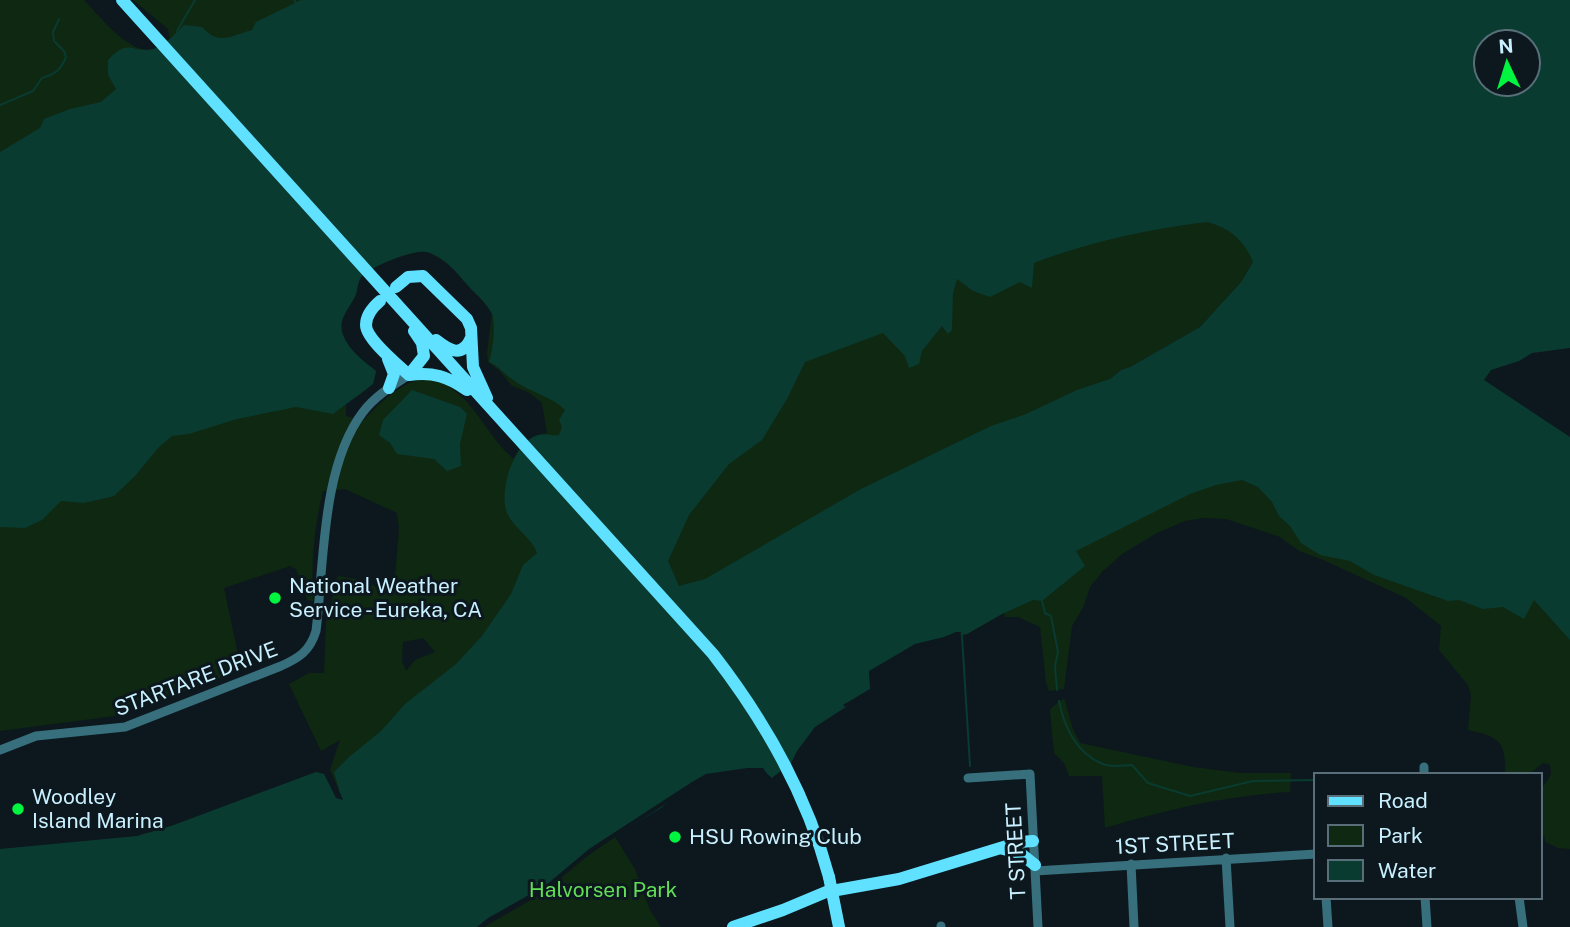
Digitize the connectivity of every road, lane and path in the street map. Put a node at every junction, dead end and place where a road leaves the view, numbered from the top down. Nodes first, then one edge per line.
1 (122, 0) edge
2 (389, 295) junction
3 (418, 327) junction
4 (471, 338) junction
5 (382, 349) junction
6 (409, 375) junction
7 (388, 388) junction
8 (493, 411) junction
9 (0, 750) edge
10 (968, 778) dead end
11 (1033, 841) junction
12 (999, 849) junction
13 (1314, 853) edge
14 (1226, 858) junction
15 (1131, 864) junction
16 (1035, 868) junction
17 (1326, 899) edge
18 (1425, 899) edge
19 (1519, 899) edge
20 (733, 927) edge
21 (839, 927) edge
22 (1038, 927) edge
23 (1134, 927) edge
24 (1230, 927) edge
25 (1328, 927) edge
26 (1427, 927) edge
27 (1523, 927) edge

1 - 2 main road
2 - 3 main road
2 - 4 main road
2 - 5 main road
2 - 6 main road
3 - 4 main road
3 - 8 main road
4 - 8 main road
5 - 6 main road
5 - 7 main road
6 - 7 street, STARTARE DRIVE
6 - 8 main road
7 - 9 street, STARTARE DRIVE
8 - 21 main road, bridge
10 - 11 street, T STREET
11 - 12 main road
11 - 16 street, T STREET
12 - 16 main road
12 - 20 main road
13 - 14 street, 1ST STREET
14 - 15 street, 1ST STREET
14 - 24 street
15 - 16 street, 1ST STREET
15 - 23 street
16 - 22 street, T STREET
17 - 25 street
18 - 26 street
19 - 27 street

